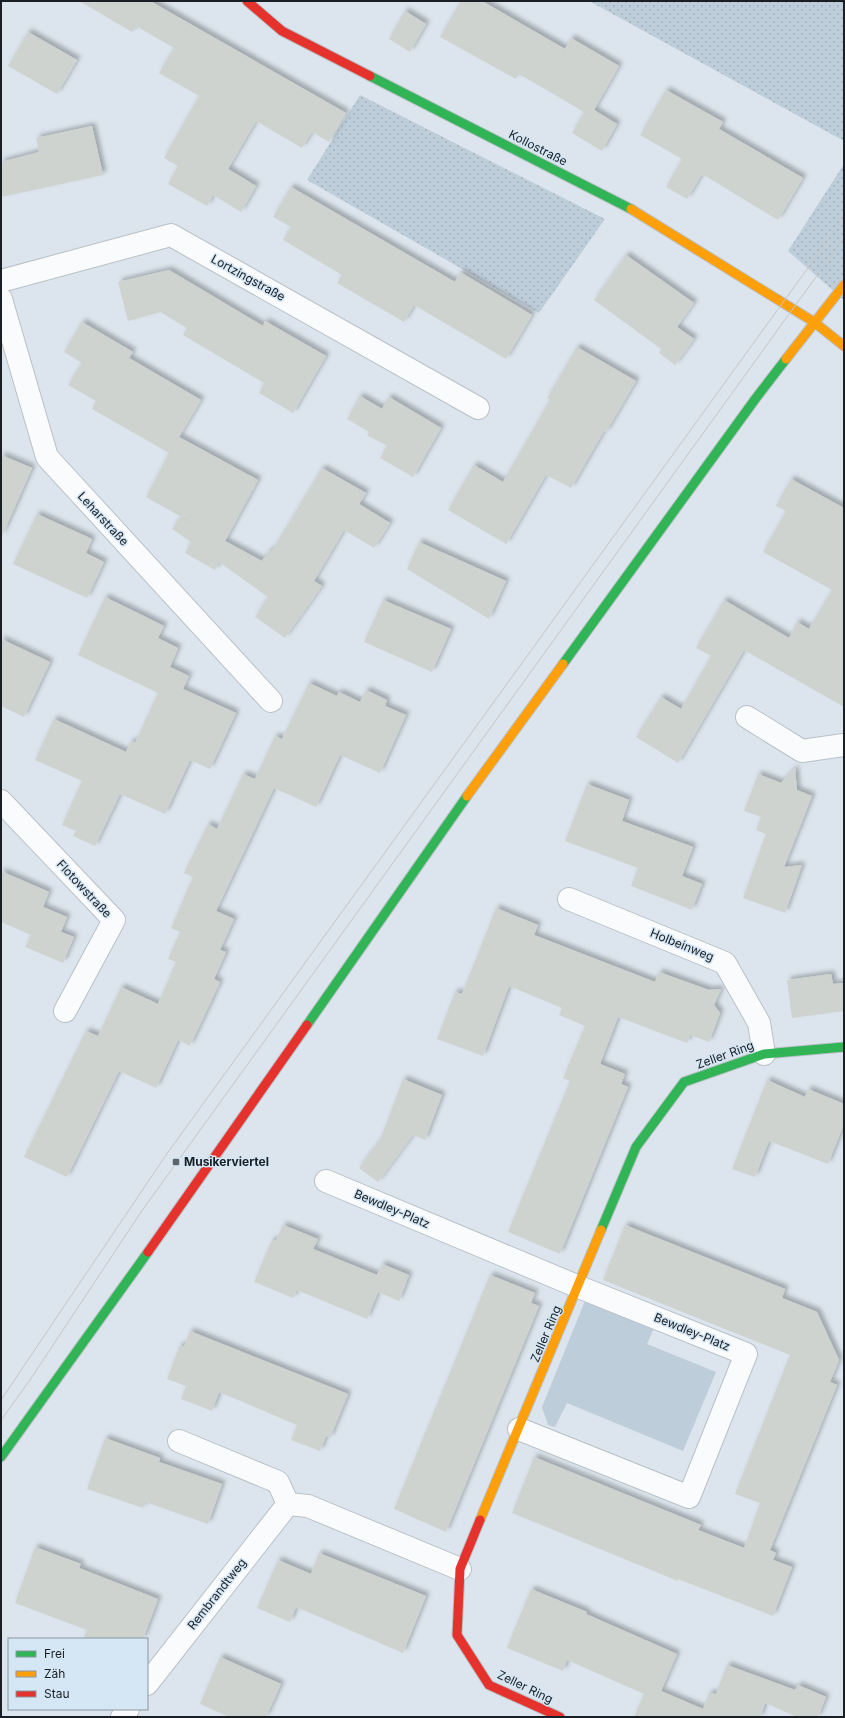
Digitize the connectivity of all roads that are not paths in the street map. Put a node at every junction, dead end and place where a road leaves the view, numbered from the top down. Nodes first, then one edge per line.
1 (247, 1) edge
2 (1, 281) edge
3 (844, 285) edge
4 (1, 300) edge
5 (814, 322) junction
6 (844, 346) edge
7 (478, 408) dead end
8 (271, 701) dead end
9 (747, 717) dead end
10 (844, 745) edge
11 (1, 801) edge
12 (569, 899) dead end
13 (65, 1011) dead end
14 (844, 1047) edge
15 (764, 1054) junction
16 (326, 1181) dead end
17 (579, 1288) junction
18 (519, 1429) junction
19 (179, 1441) dead end
20 (1, 1457) edge
21 (288, 1504) junction
22 (460, 1569) junction
23 (148, 1683) edge
24 (560, 1717) edge

1 - 5 street, Kollostraße
2 - 7 street, Lortzingstraße
3 - 5 street
4 - 8 street, Leharstraße
5 - 6 street, Kollostraße
5 - 20 street
9 - 10 street
11 - 13 street, Flotowstraße
12 - 15 street, Holbeinweg
14 - 15 street, Zeller Ring
15 - 17 street, Zeller Ring
16 - 17 street, Bewdley-Platz
17 - 18 street, Zeller Ring
17 - 18 street, Bewdley-Platz
18 - 22 street, Zeller Ring
19 - 21 street
21 - 22 street
21 - 23 street, Rembrandtweg
22 - 24 street, Zeller Ring

